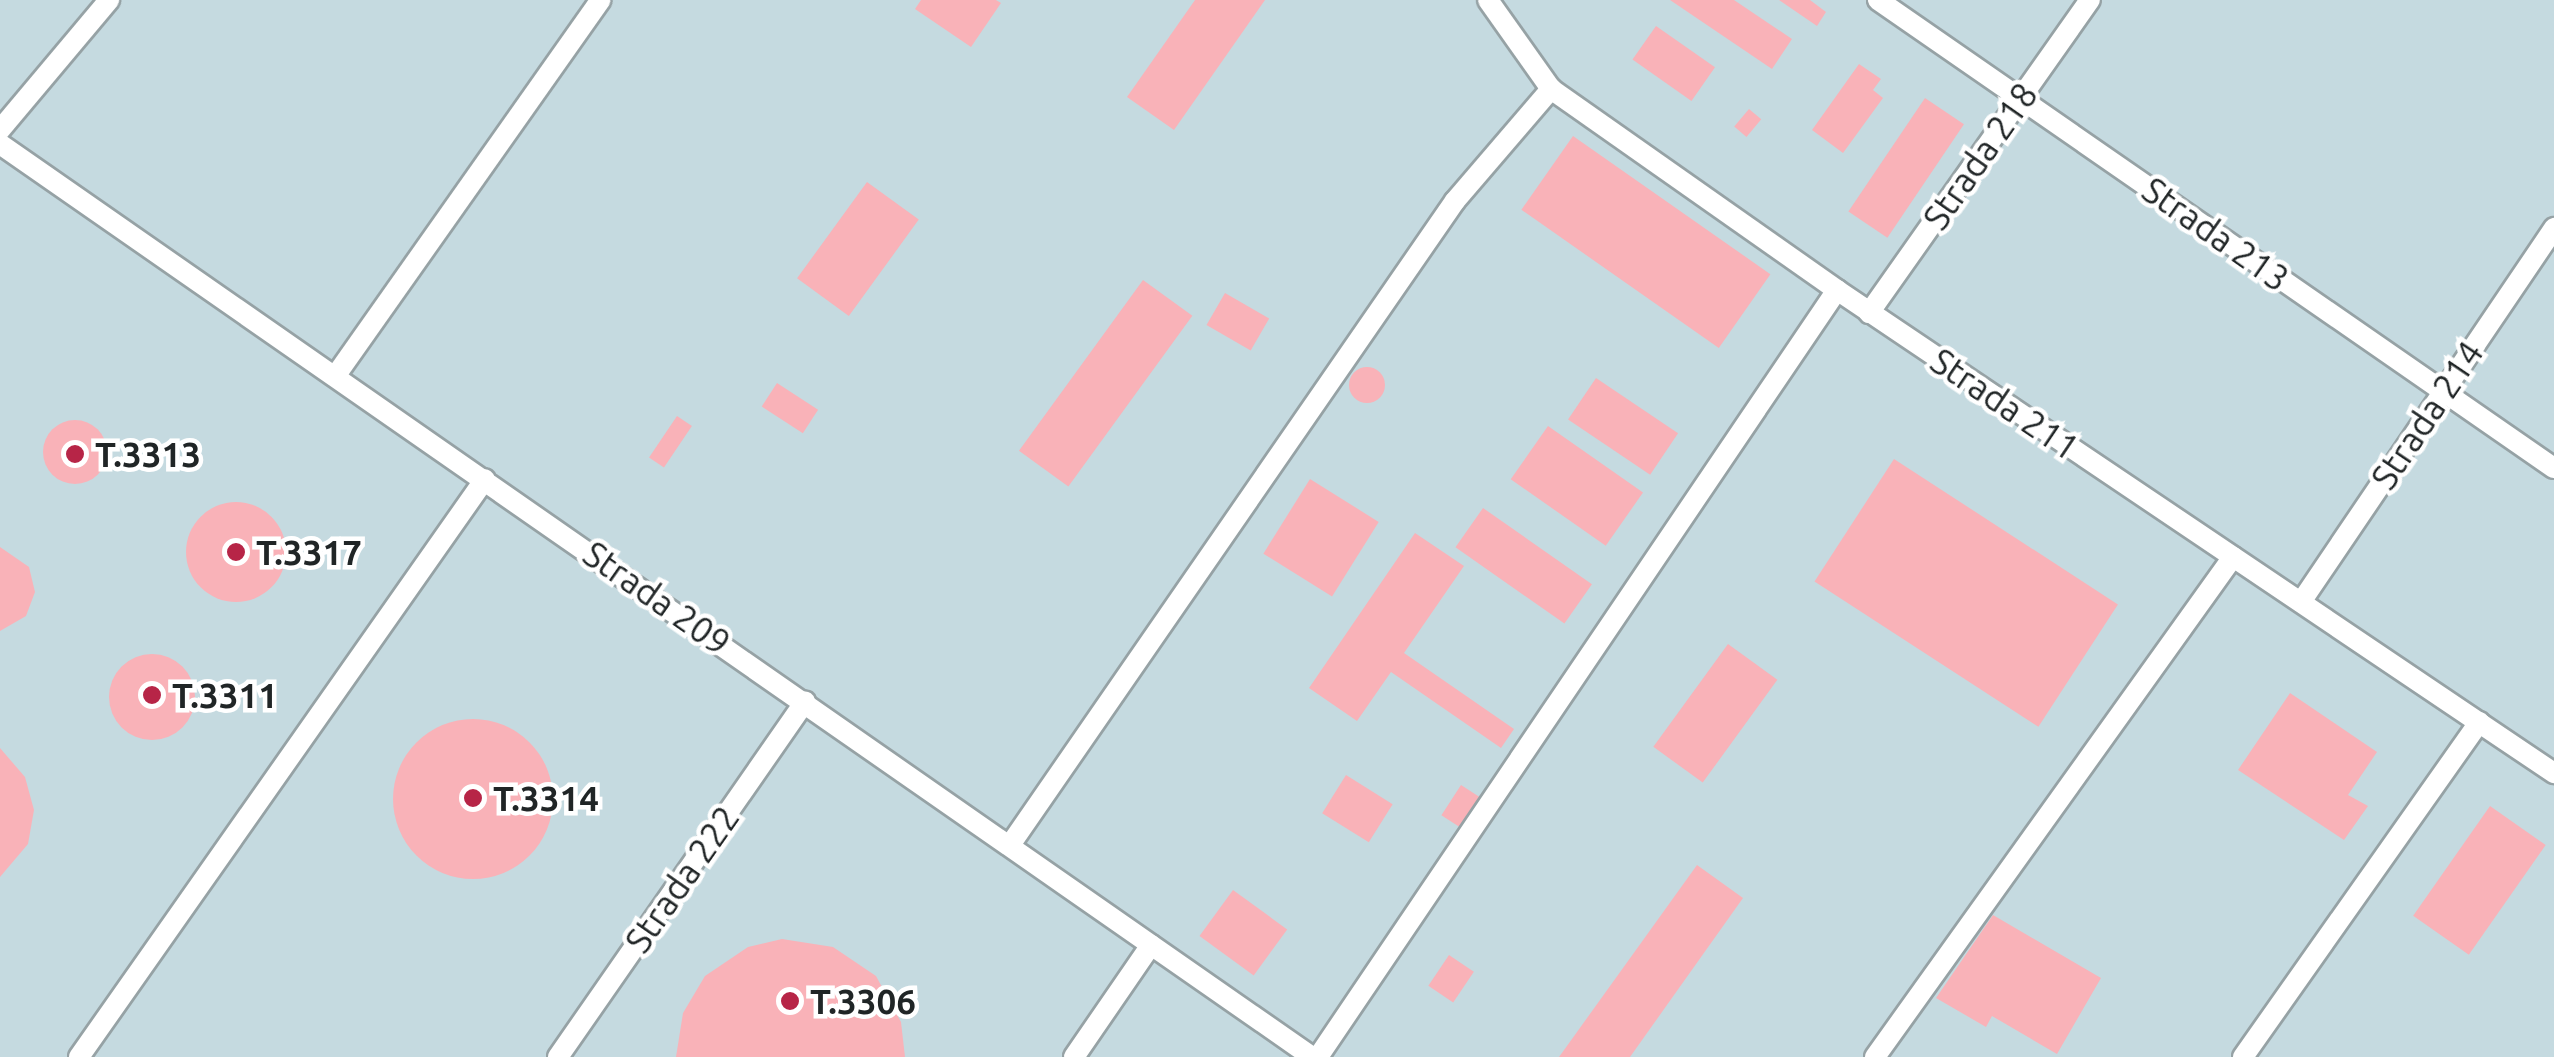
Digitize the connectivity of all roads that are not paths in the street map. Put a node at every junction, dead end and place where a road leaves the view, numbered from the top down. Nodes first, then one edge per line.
1 (109, 0) edge
2 (601, 0) edge
3 (1488, 0) edge
4 (1878, 0) edge
5 (2090, 0) edge
6 (1551, 89) junction
7 (2020, 99) junction
8 (0, 130) edge
9 (0, 144) edge
10 (2554, 228) edge
11 (1837, 290) junction
12 (1870, 312) junction
13 (336, 375) junction
14 (2443, 391) junction
15 (2554, 468) edge
16 (485, 479) junction
17 (2233, 557) junction
18 (2300, 602) junction
19 (805, 701) junction
20 (2478, 722) junction
21 (2554, 773) edge
22 (1010, 846) junction
23 (1152, 945) junction
24 (79, 1057) edge
25 (558, 1057) edge
26 (1074, 1057) edge
27 (1315, 1057) edge
28 (1875, 1057) edge
29 (2244, 1057) edge

1 - 8 lane
2 - 13 lane
3 - 6 lane, Strada 211
4 - 7 lane, Strada 213
5 - 7 lane, Strada 218
6 - 11 lane, Strada 211
6 - 22 lane
7 - 12 lane, Strada 218
7 - 14 lane, Strada 213
9 - 13 lane, Strada 209
10 - 14 lane, Strada 214
11 - 12 lane, Strada 211
11 - 27 lane
12 - 17 lane, Strada 211
13 - 16 lane, Strada 209
14 - 15 lane, Strada 213
14 - 18 lane, Strada 214
16 - 19 lane, Strada 209
16 - 24 lane
17 - 18 lane, Strada 211
17 - 28 lane
18 - 20 lane, Strada 211
19 - 22 lane, Strada 209
19 - 25 lane, Strada 222
20 - 21 lane, Strada 211
20 - 29 lane
22 - 23 lane, Strada 209
23 - 26 lane
23 - 27 lane, Strada 209

